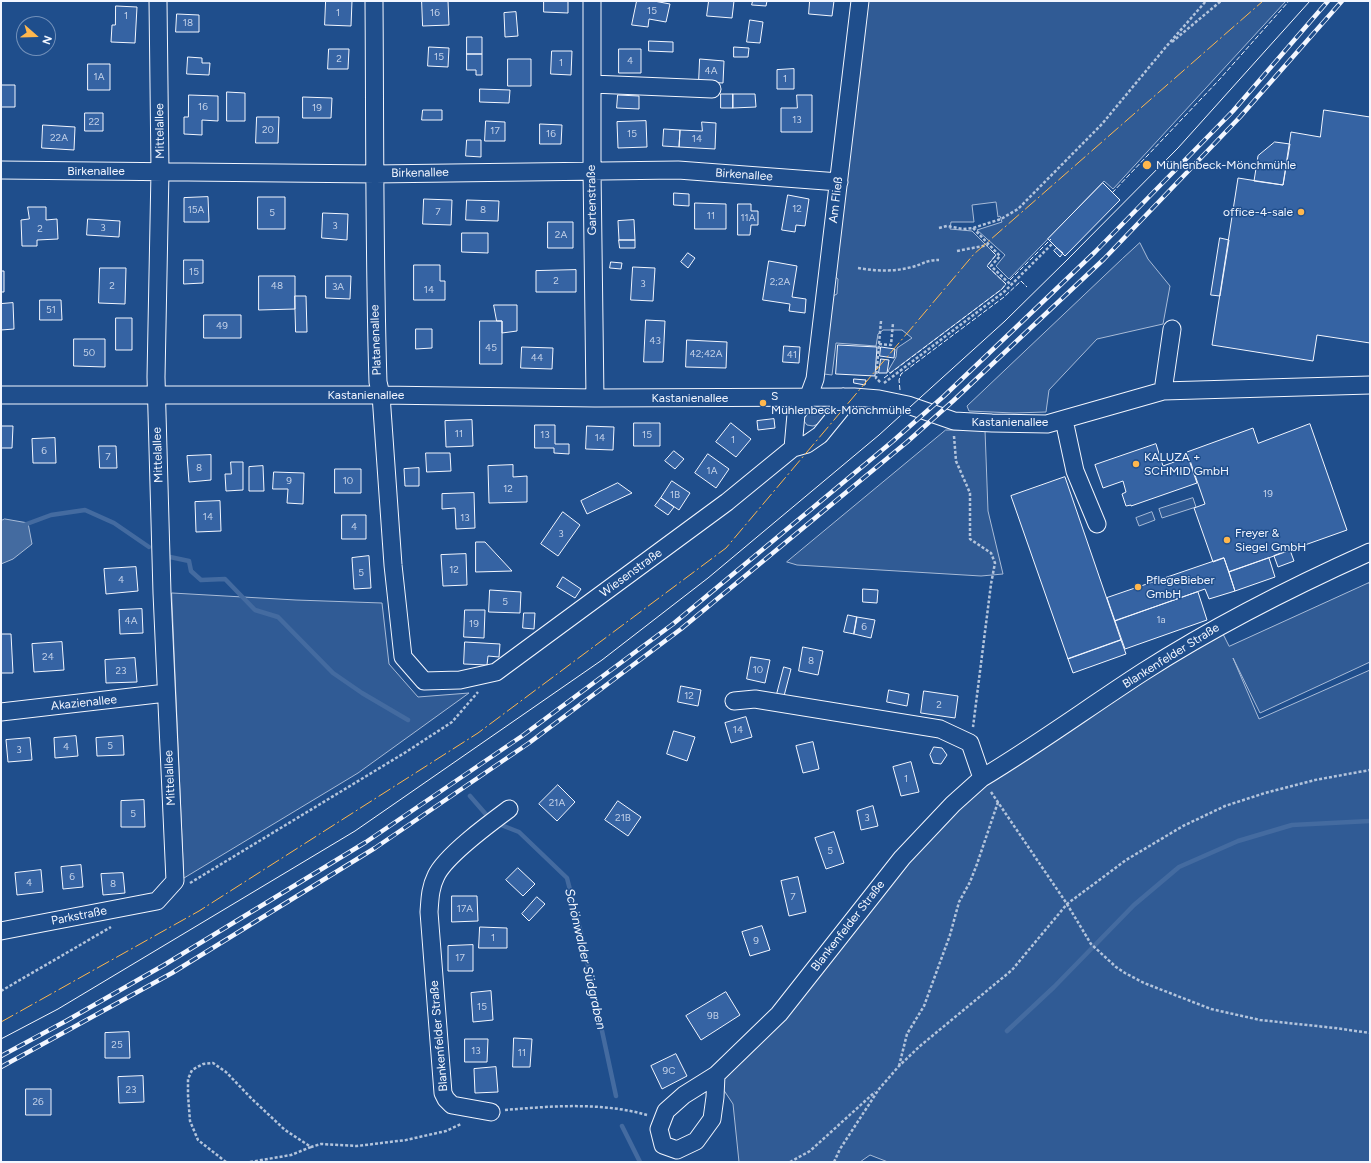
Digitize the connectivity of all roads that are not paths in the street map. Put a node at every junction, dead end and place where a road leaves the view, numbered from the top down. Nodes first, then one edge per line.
1 (158, 1) edge
2 (374, 1) edge
3 (592, 1) edge
4 (860, 1) edge
5 (592, 84) junction
6 (712, 89) dead end
7 (1, 170) edge
8 (592, 170) junction
9 (160, 171) junction
10 (375, 174) junction
11 (839, 182) junction
12 (1172, 329) dead end
13 (1370, 385) edge
14 (1163, 391) junction
15 (1, 395) edge
16 (157, 395) junction
17 (381, 395) junction
18 (843, 397) junction
19 (595, 398) junction
20 (808, 398) junction
21 (1064, 420) junction
22 (793, 448) junction
23 (1097, 524) dead end
24 (1370, 552) edge
25 (460, 680) joint
26 (166, 693) junction
27 (734, 701) dead end
28 (1, 712) edge
29 (982, 778) junction
30 (509, 809) dead end
31 (157, 901) joint
32 (1, 932) edge
33 (716, 1075) junction
34 (491, 1112) road end

1 - 9 street, Mittelallee
2 - 10 street, Platanenallee
3 - 5 street, Gartenstraße
4 - 11 street, Am Fließ
5 - 6 street
5 - 8 street, Gartenstraße
7 - 9 street, Birkenallee
8 - 10 street, Birkenallee
8 - 11 street, Birkenallee
8 - 19 street, Gartenstraße
9 - 10 street, Birkenallee
9 - 16 street, Mittelallee
10 - 17 street, Platanenallee
11 - 20 street, Am Fließ
12 - 14 street
13 - 14 street, Kastanienallee
14 - 21 street, Kastanienallee
15 - 16 street, Kastanienallee
16 - 17 street, Kastanienallee
16 - 26 street, Mittelallee
17 - 19 street, Kastanienallee
17 - 25 street, Platanenallee
18 - 20 street, Kastanienallee
18 - 21 street, Kastanienallee
18 - 22 street, Wiesenstraße
19 - 20 street, Kastanienallee
20 - 22 street
21 - 23 street
22 - 25 street, Wiesenstraße
24 - 29 street, Blankenfelder Straße
26 - 28 street, Akazienallee
26 - 31 street, Mittelallee
27 - 29 street
29 - 33 street, Blankenfelder Straße
30 - 34 street, Blankenfelder Straße
31 - 32 street, Parkstraße
33 - 33 street, Blankenfelder Straße

